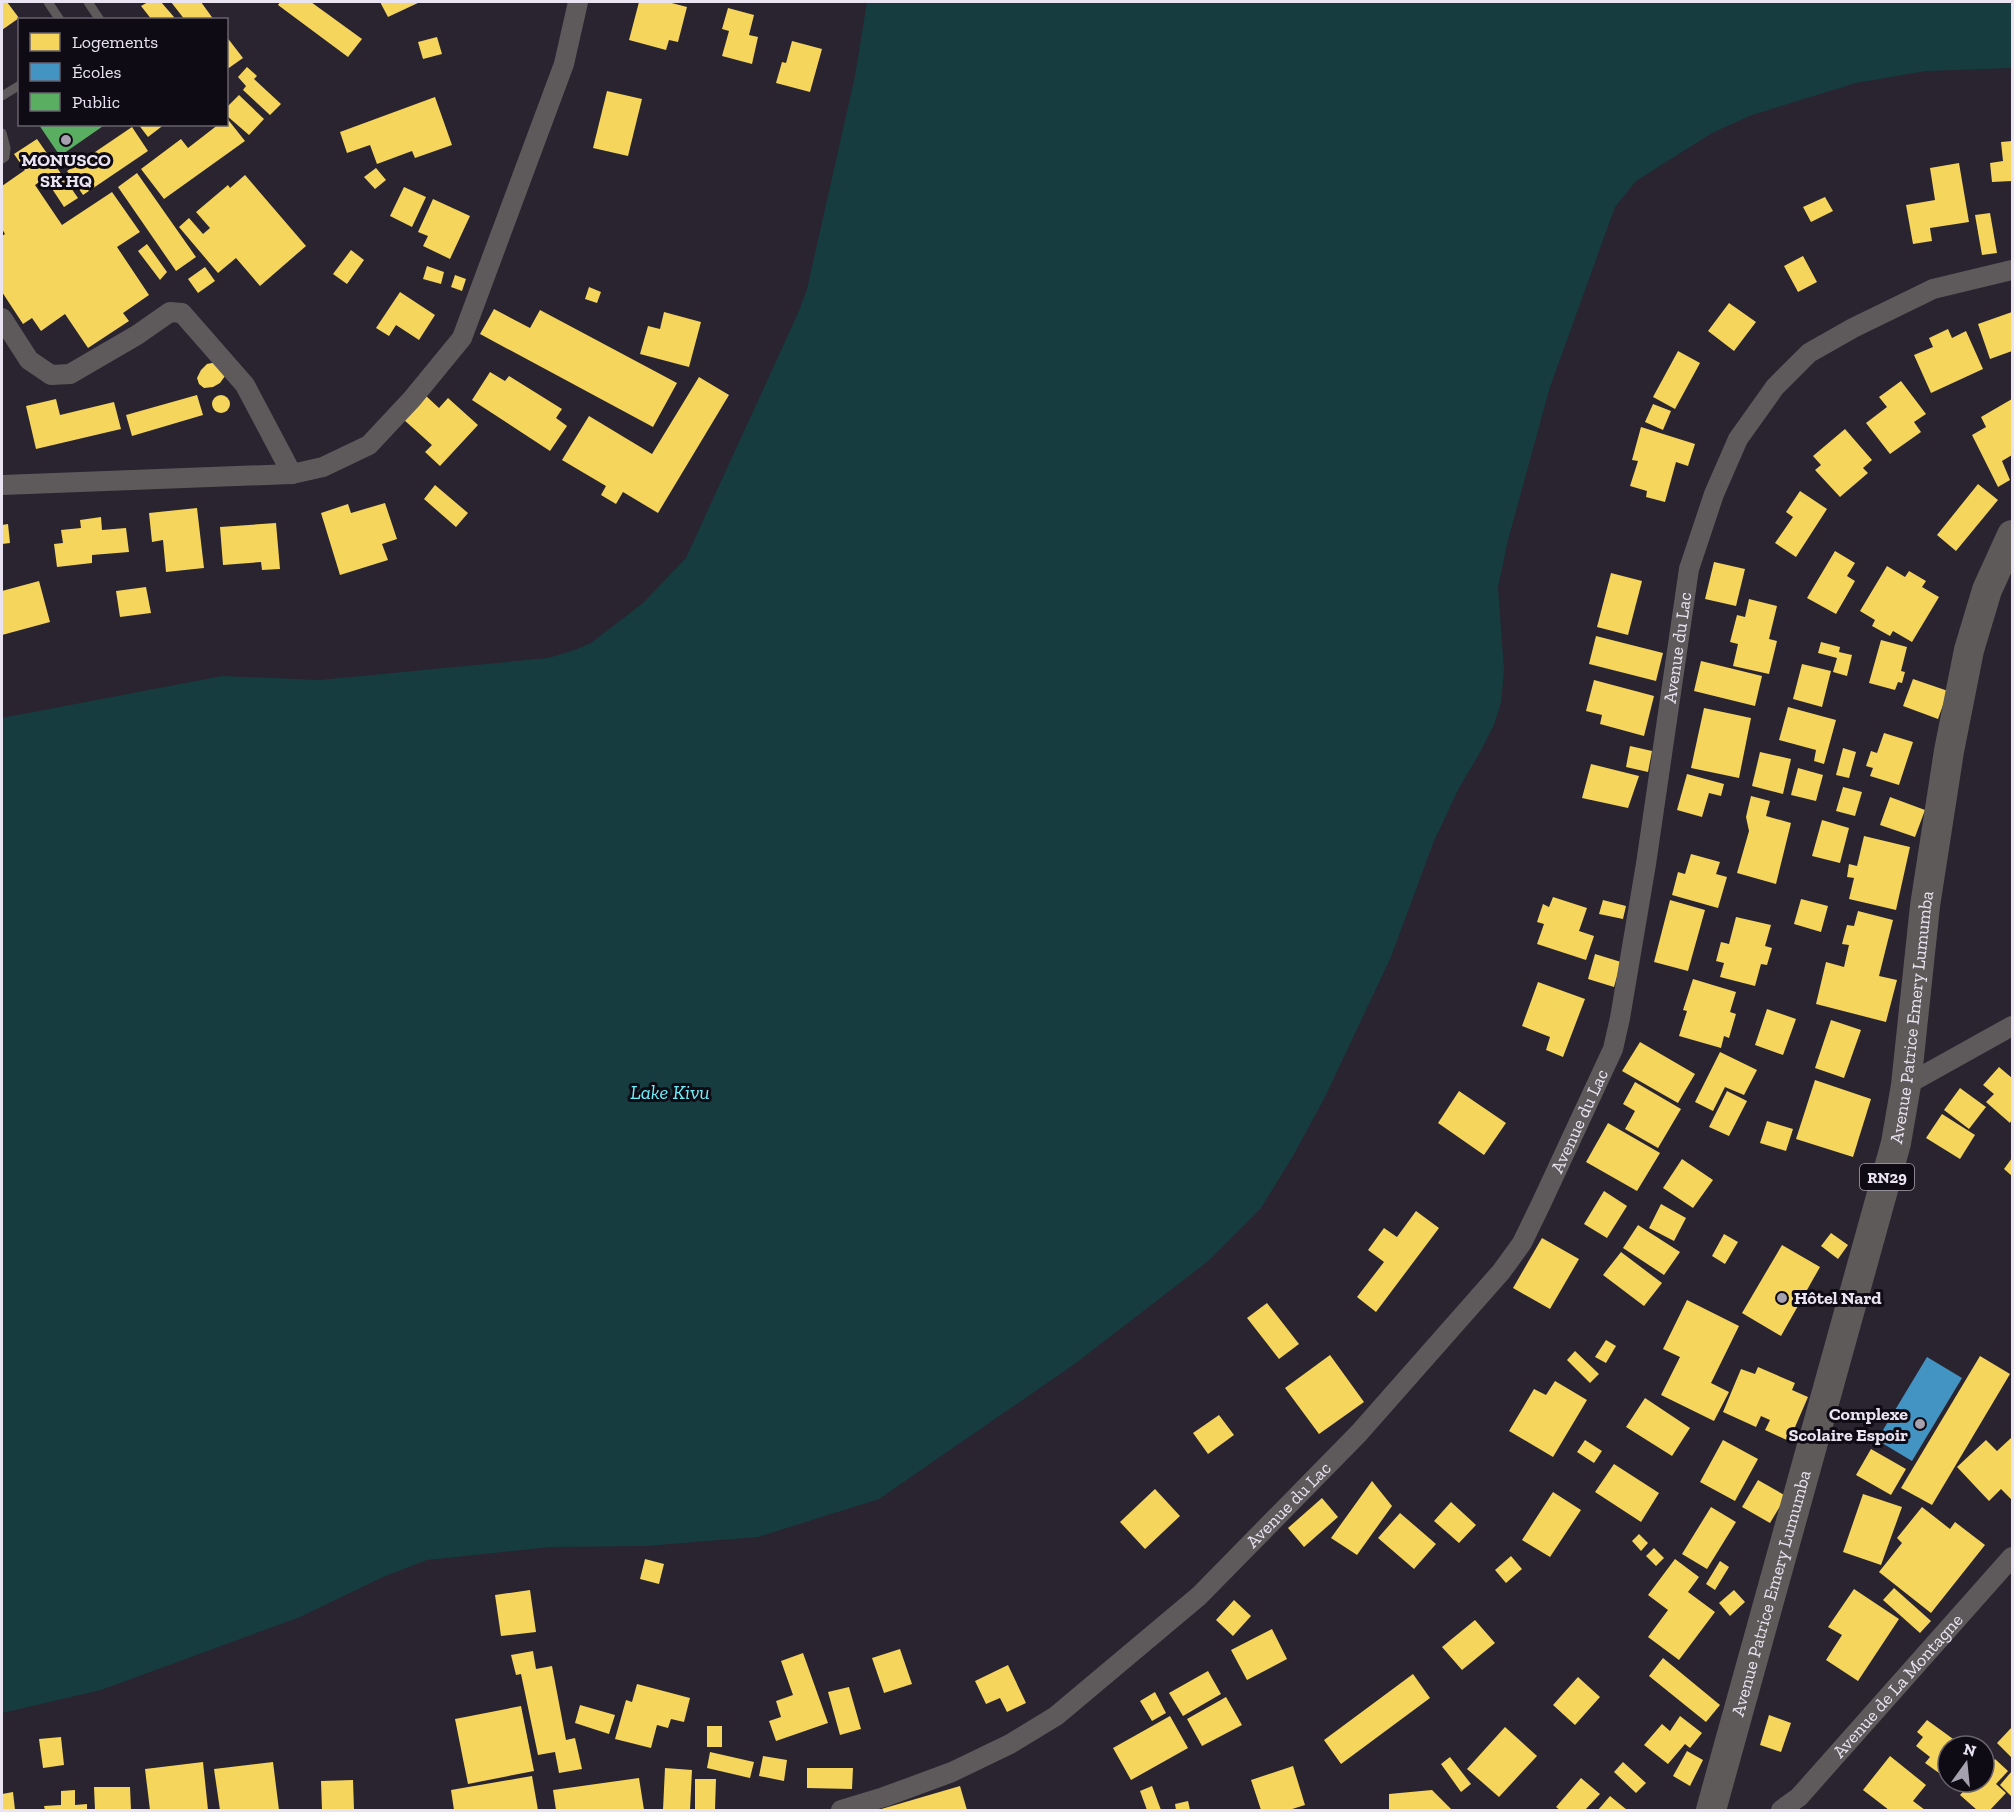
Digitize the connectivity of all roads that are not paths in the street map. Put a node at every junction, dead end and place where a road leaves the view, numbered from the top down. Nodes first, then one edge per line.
1 (48, 2) edge
2 (88, 2) edge
3 (578, 2) edge
4 (59, 18) edge
5 (98, 18) edge
6 (18, 86) edge
7 (2, 96) edge
8 (2, 133) edge
9 (2, 159) edge
10 (2013, 270) edge
11 (2, 318) edge
12 (292, 474) junction
13 (2, 485) edge
14 (2013, 535) edge
15 (2013, 1026) edge
16 (1906, 1085) junction
17 (2013, 1557) edge
18 (841, 1810) edge
19 (1711, 1810) edge
20 (1781, 1810) edge

1 - 4 lane
2 - 5 lane
3 - 12 street
6 - 7 lane
8 - 9 lane
10 - 18 street, Avenue du Lac
11 - 12 street
12 - 13 street
14 - 16 main road, Avenue Patrice Emery Lumumba / RN29
15 - 16 street
16 - 19 main road, Avenue Patrice Emery Lumumba / RN29
17 - 20 street, Avenue de La Montagne

